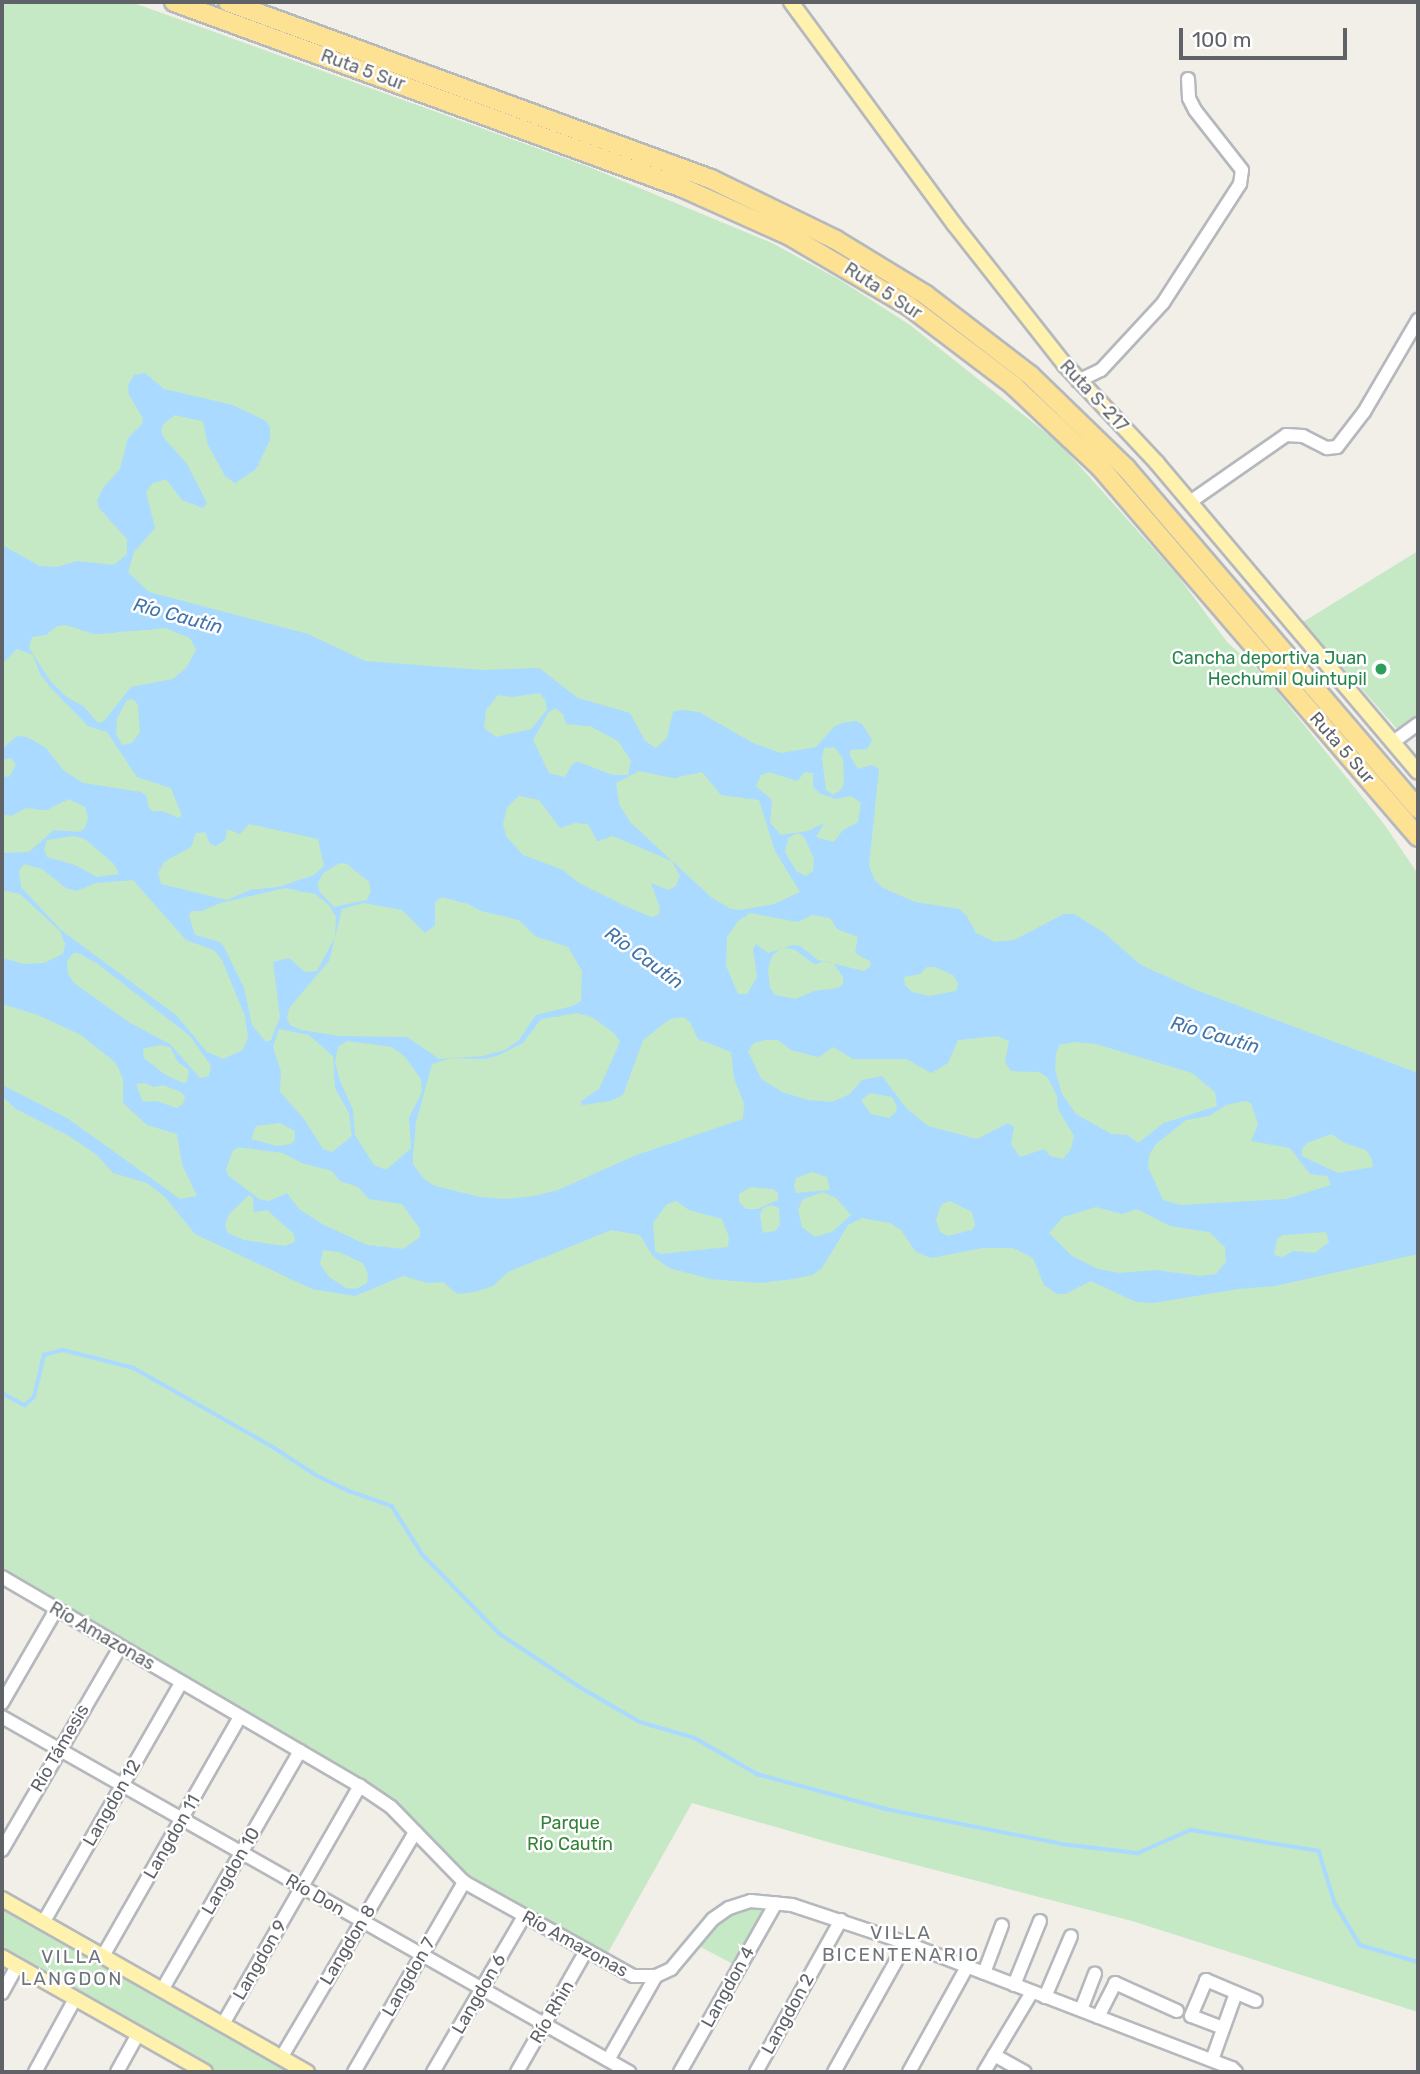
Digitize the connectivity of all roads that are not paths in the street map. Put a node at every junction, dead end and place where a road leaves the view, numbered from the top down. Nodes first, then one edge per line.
1 (174, 2) edge
2 (228, 2) edge
3 (791, 2) edge
4 (1188, 79) dead end
5 (1418, 320) edge
6 (1078, 381) junction
7 (1190, 502) junction
8 (1418, 724) edge
9 (1393, 742) junction
10 (1418, 772) edge
11 (1418, 809) edge
12 (1418, 836) edge
13 (2, 1577) edge
14 (56, 1610) junction
15 (120, 1647) junction
16 (181, 1682) junction
17 (2, 1703) edge
18 (2, 1717) edge
19 (240, 1717) junction
20 (59, 1750) junction
21 (300, 1751) junction
22 (122, 1785) junction
23 (360, 1786) junction
24 (183, 1819) junction
25 (415, 1832) junction
26 (2, 1850) edge
27 (241, 1853) junction
28 (464, 1882) junction
29 (302, 1887) junction
30 (2, 1899) edge
31 (776, 1903) junction
32 (524, 1916) junction
33 (841, 1920) junction
34 (362, 1921) junction
35 (1040, 1921) dead end
36 (43, 1923) junction
37 (1002, 1925) dead end
38 (1071, 1937) dead end
39 (906, 1942) junction
40 (586, 1951) junction
41 (422, 1955) junction
42 (103, 1956) junction
43 (2, 1957) edge
44 (17, 1966) junction
45 (967, 1967) junction
46 (984, 1973) junction
47 (1095, 1974) dead end
48 (656, 1976) junction
49 (1014, 1985) junction
50 (481, 1989) junction
51 (162, 1990) junction
52 (1032, 1992) junction
53 (2, 1993) edge
54 (1236, 1993) junction
55 (1045, 1997) junction
56 (75, 1999) junction
57 (1256, 2001) dead end
58 (1081, 2010) junction
59 (1177, 2011) dead end
60 (1098, 2017) junction
61 (223, 2024) junction
62 (544, 2025) junction
63 (1223, 2028) junction
64 (138, 2034) junction
65 (994, 2055) junction
66 (281, 2058) junction
67 (608, 2060) junction
68 (1212, 2060) junction
69 (198, 2070) edge
70 (1230, 2071) edge
71 (35, 2072) edge
72 (117, 2072) edge
73 (307, 2072) edge
74 (354, 2072) edge
75 (433, 2072) edge
76 (517, 2072) edge
77 (629, 2072) edge
78 (680, 2072) edge
79 (756, 2072) edge
80 (834, 2072) edge
81 (909, 2072) edge
82 (984, 2072) edge
83 (1025, 2072) edge

1 - 12 highway, Ruta 5 Sur
2 - 11 highway, Ruta 5 Sur
3 - 6 main road, Ruta S-217
4 - 6 street
5 - 7 street
6 - 7 main road, Ruta S-217
7 - 9 main road, Ruta S-217
8 - 9 street
9 - 10 main road, Ruta S-217
13 - 14 street, Río Amazonas
14 - 15 street, Río Amazonas
14 - 17 street
15 - 16 street, Río Amazonas
15 - 20 street, Río Támesis
16 - 19 street, Río Amazonas
16 - 22 street, Langdon 12
18 - 20 street, Río Don
19 - 21 street, Río Amazonas
19 - 24 street, Langdon 11
20 - 22 street, Río Don
20 - 26 street, Río Támesis
21 - 23 street, Río Amazonas
21 - 27 street, Langdon 10
22 - 24 street, Río Don
22 - 36 street, Langdon 12
23 - 25 street, Río Amazonas
23 - 29 street, Langdon 9
24 - 27 street, Río Don
24 - 42 street, Langdon 11
25 - 28 street, Río Amazonas
25 - 34 street, Langdon 8
27 - 29 street, Río Don
27 - 51 street, Langdon 10
28 - 32 street, Río Amazonas
28 - 41 street, Langdon 7
29 - 34 street, Río Don
29 - 61 street, Langdon 9
30 - 36 main road
31 - 33 street
31 - 48 street
31 - 78 street, Langdon 4
32 - 40 street, Río Amazonas
32 - 50 street, Langdon 6
33 - 39 street
33 - 79 street, Langdon 2
34 - 41 street, Río Don
34 - 66 street, Langdon 8
35 - 49 street
36 - 42 main road
37 - 46 street
38 - 55 street
39 - 45 street
39 - 80 street
40 - 48 street, Río Amazonas
40 - 62 street, Río Rhin
41 - 50 street, Río Don
41 - 74 street, Langdon 7
42 - 51 main road
43 - 44 main road
44 - 53 street
44 - 56 main road
45 - 46 street
45 - 81 street
46 - 49 street
47 - 58 street
48 - 67 street
49 - 52 street
50 - 62 street, Río Don
50 - 75 street, Langdon 6
51 - 61 main road
52 - 55 street
52 - 65 street
54 - 57 street
54 - 63 street
54 - 63 street
55 - 58 street
56 - 64 main road
56 - 71 street
58 - 60 street
59 - 60 street
60 - 68 street
61 - 66 main road
62 - 67 street, Río Don
62 - 76 street, Río Rhin
63 - 68 street
64 - 69 main road
64 - 72 street
65 - 82 street
65 - 83 street
66 - 73 main road
67 - 77 street, Río Don
68 - 70 street

